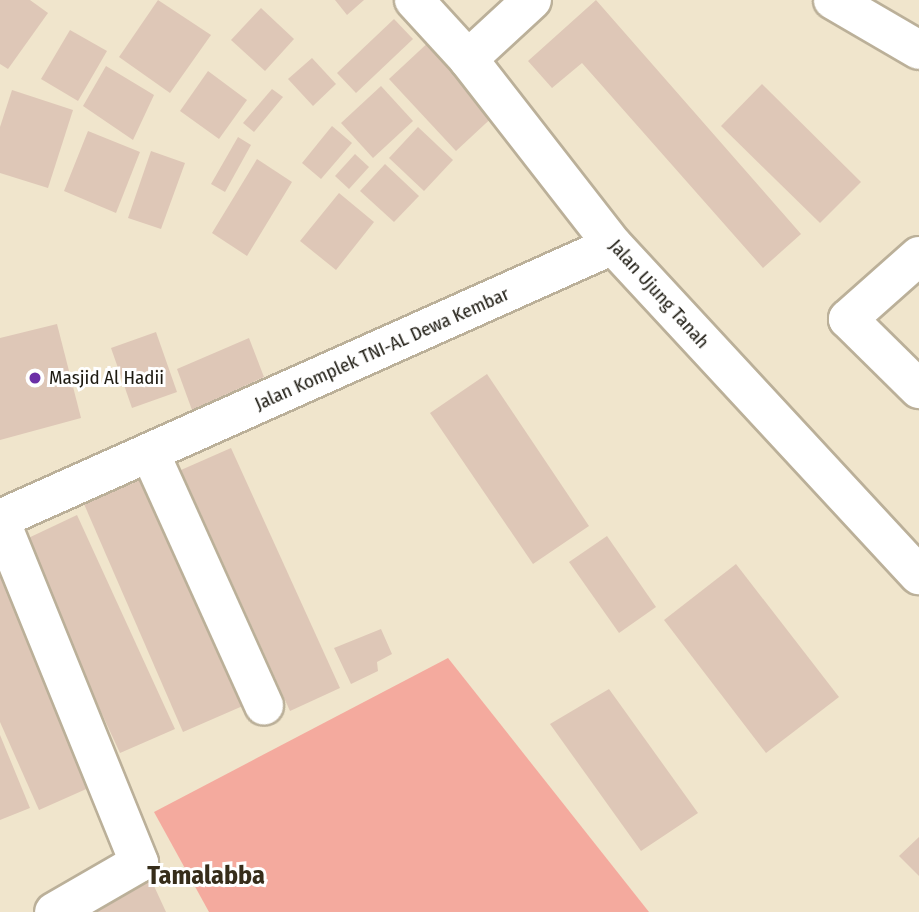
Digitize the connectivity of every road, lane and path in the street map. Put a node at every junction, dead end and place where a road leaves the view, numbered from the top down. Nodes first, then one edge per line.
1 (414, 0) edge
2 (532, 0) edge
3 (834, 0) edge
4 (919, 50) edge
5 (468, 59) junction
6 (613, 245) junction
7 (919, 256) edge
8 (919, 389) edge
9 (150, 453) junction
10 (0, 520) edge
11 (919, 575) edge
12 (264, 705) dead end
13 (54, 912) edge

1 - 5 street, Jalan Ujung Tanah
2 - 5 street
3 - 4 street
5 - 6 street, Jalan Ujung Tanah
6 - 9 street, Jalan Komplek TNI-AL Dewa Kembar
6 - 11 street, Jalan Ujung Tanah
7 - 8 street
9 - 10 street, Jalan Komplek TNI-AL Dewa Kembar
9 - 12 street
10 - 13 street, Jalan Komplek TNI-AL Dewa Kembar

